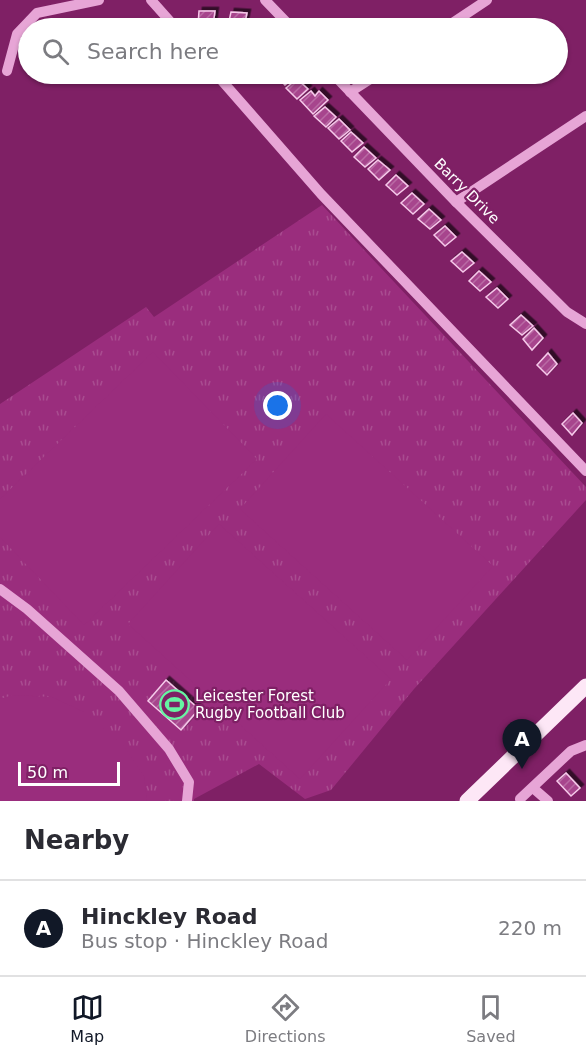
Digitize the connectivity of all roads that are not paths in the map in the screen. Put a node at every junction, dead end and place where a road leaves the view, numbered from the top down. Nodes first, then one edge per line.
1 (99, 0) edge
2 (151, 0) edge
3 (266, 0) edge
4 (487, 0) edge
5 (33, 18) edge
6 (167, 18) edge
7 (283, 18) edge
8 (460, 18) edge
9 (18, 33) edge
10 (7, 71) dead end
11 (225, 84) edge
12 (342, 84) edge
13 (362, 84) edge
14 (350, 92) junction
15 (586, 116) edge
16 (456, 202) junction
17 (586, 324) edge
18 (586, 471) edge
19 (0, 589) edge
20 (586, 686) edge
21 (586, 745) edge
22 (533, 788) junction
23 (520, 799) dead end
24 (187, 801) edge
25 (467, 801) edge
26 (548, 801) edge

1 - 5 street
2 - 6 street
3 - 7 street
4 - 8 street
9 - 10 street
11 - 18 street
12 - 14 street, Barry Drive
13 - 14 street
14 - 16 street, Barry Drive
15 - 16 street
16 - 17 street, Barry Drive
19 - 24 street
20 - 25 main road
21 - 22 street
22 - 23 street
22 - 26 street

